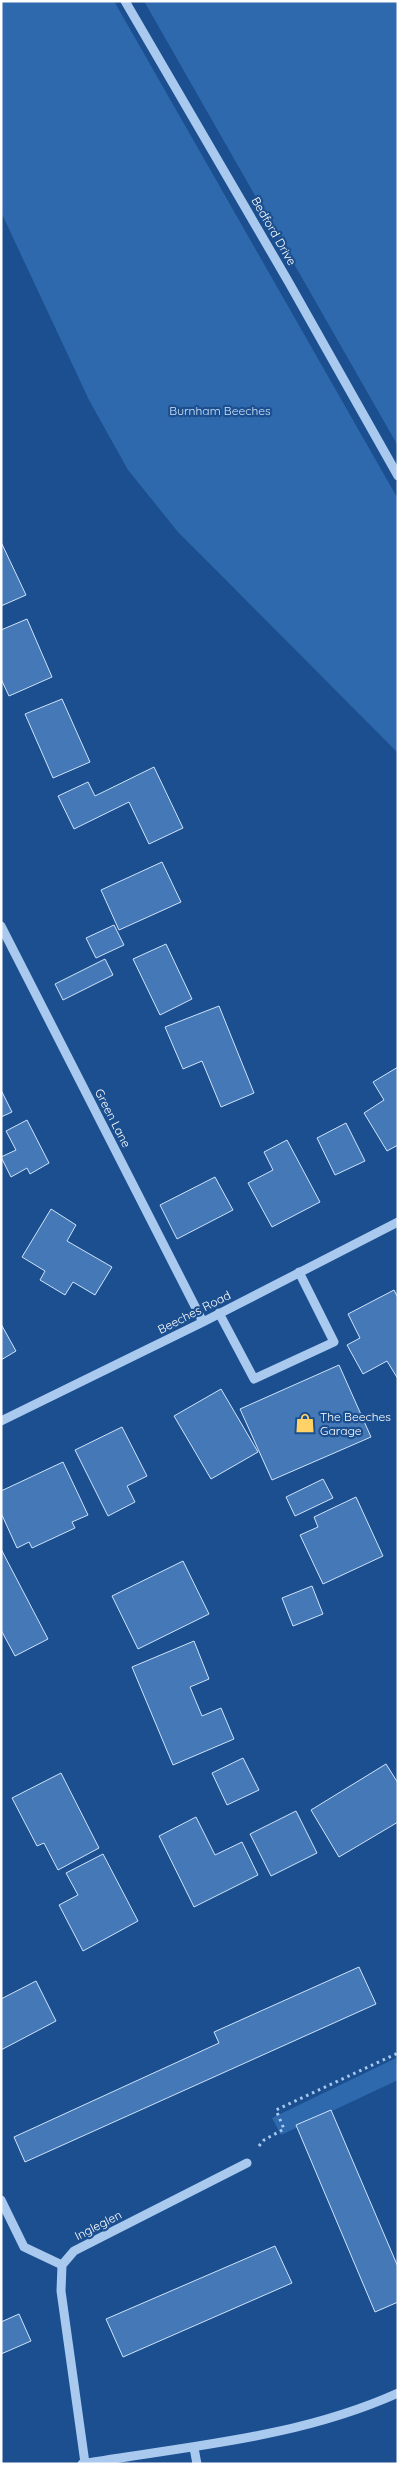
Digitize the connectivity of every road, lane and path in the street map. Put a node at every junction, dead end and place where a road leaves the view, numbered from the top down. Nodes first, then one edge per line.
1 (126, 1) edge
2 (398, 476) edge
3 (1, 926) edge
4 (398, 1222) edge
5 (299, 1272) junction
6 (220, 1313) junction
7 (203, 1322) junction
8 (1, 1421) edge
9 (398, 2053) edge
10 (247, 2163) joint
11 (1, 2200) edge
12 (62, 2266) junction
13 (398, 2392) edge
14 (194, 2448) junction
15 (84, 2463) edge
16 (197, 2464) edge

1 - 2 street, Bedford Drive
3 - 7 street, Green Lane
4 - 5 street, Beeches Road
5 - 6 street, Beeches Road
5 - 6 street
6 - 7 street, Beeches Road
7 - 8 street, Beeches Road
9 - 10 path
10 - 12 street, Ingleglen
11 - 12 street
12 - 15 street
13 - 14 street
14 - 15 street
14 - 16 street

